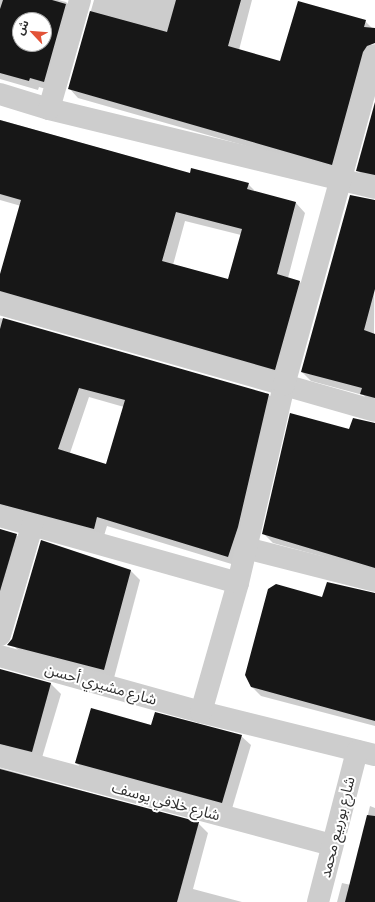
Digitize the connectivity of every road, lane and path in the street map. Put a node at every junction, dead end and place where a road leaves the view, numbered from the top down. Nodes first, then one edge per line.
1 (80, 0) edge
2 (375, 55) edge
3 (0, 94) edge
4 (49, 109) junction
5 (339, 179) junction
6 (375, 188) edge
7 (0, 304) edge
8 (284, 385) junction
9 (375, 411) edge
10 (0, 516) edge
11 (32, 526) junction
12 (246, 548) junction
13 (375, 581) edge
14 (238, 583) junction
15 (0, 635) edge
16 (0, 656) edge
17 (201, 712) junction
18 (366, 753) edge
19 (0, 756) edge
20 (331, 845) junction
21 (318, 902) edge

1 - 4 street
2 - 5 street
3 - 4 street
4 - 5 street
5 - 6 street
5 - 8 street
7 - 8 street
8 - 9 street
8 - 12 street
10 - 11 street
11 - 14 street
11 - 15 street
12 - 13 street
12 - 14 street
14 - 17 street
16 - 17 street, شارع مشيري أحسن
17 - 18 street, شارع مشيري أحسن
18 - 20 street, شارع بوربيع محمد
19 - 20 street, شارع خلافي يوسف
20 - 21 street, شارع بوربيع محمد

